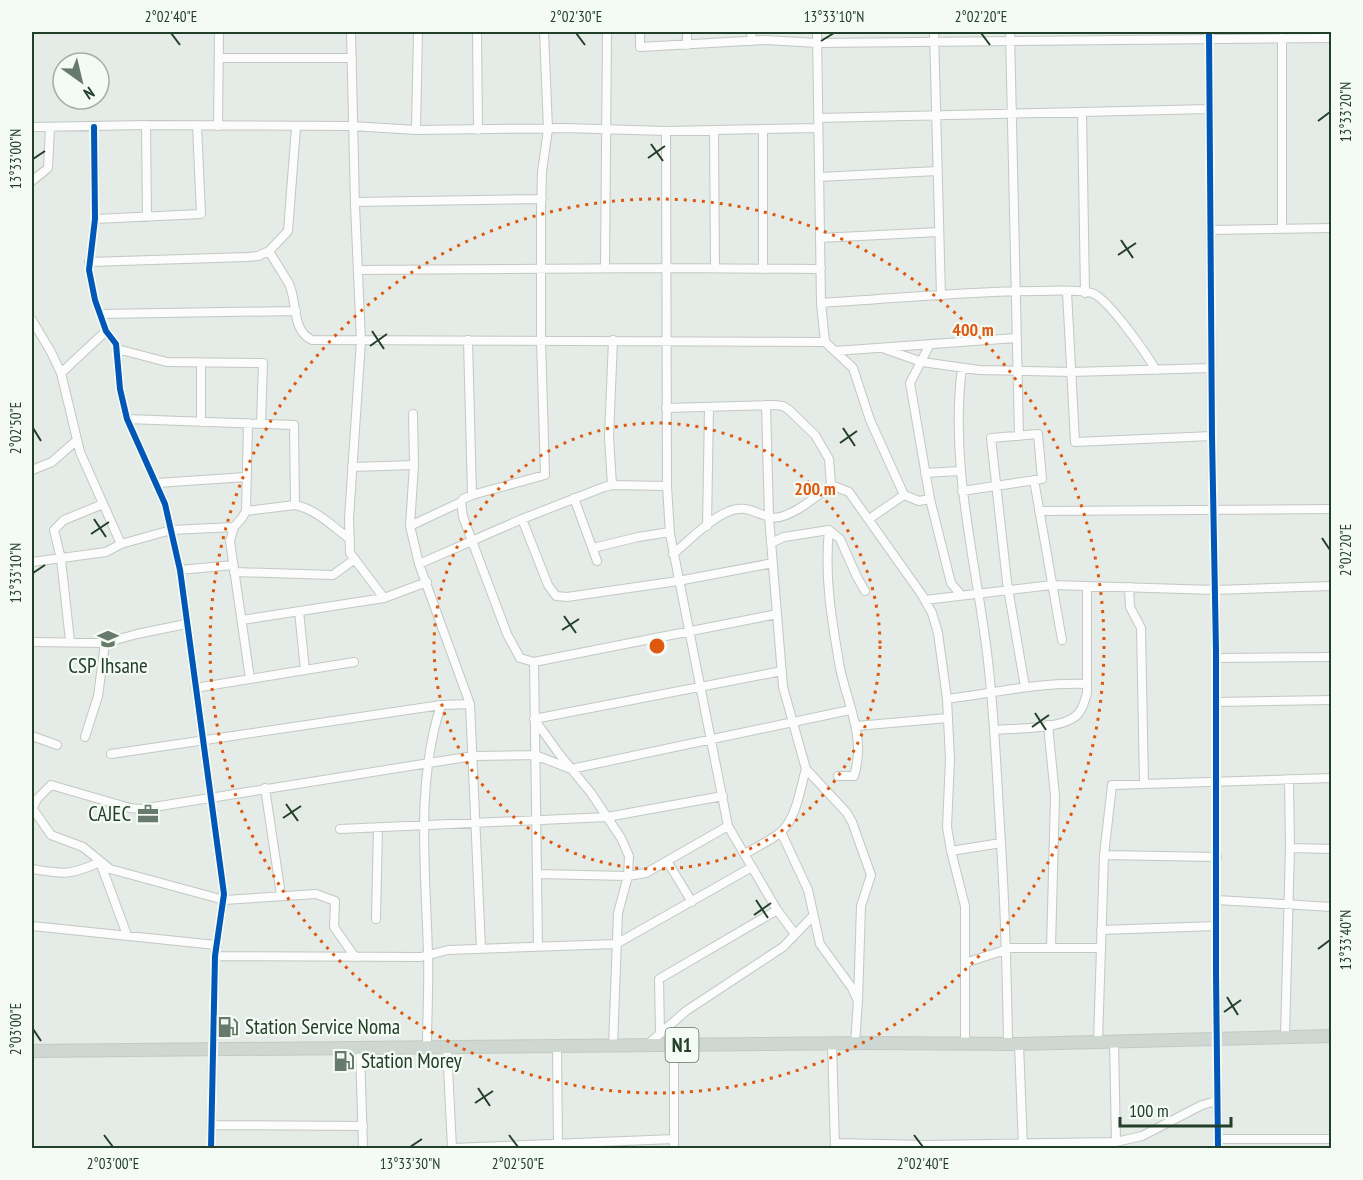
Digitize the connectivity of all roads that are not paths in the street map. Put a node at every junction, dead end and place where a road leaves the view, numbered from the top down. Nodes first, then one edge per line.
1 (219, 32) edge
2 (351, 32) edge
3 (418, 32) edge
4 (477, 32) edge
5 (544, 32) edge
6 (607, 32) edge
7 (640, 32) edge
8 (687, 32) edge
9 (752, 32) edge
10 (817, 32) edge
11 (934, 32) edge
12 (1010, 32) edge
13 (1209, 35) edge
14 (1123, 36) edge
15 (1332, 38) edge
16 (1282, 39) junction
17 (752, 41) junction
18 (934, 42) junction
19 (1010, 42) junction
20 (817, 43) junction
21 (687, 45) junction
22 (219, 58) junction
23 (352, 58) junction
24 (1210, 109) junction
25 (1082, 112) junction
26 (1011, 114) junction
27 (936, 115) junction
28 (818, 118) junction
29 (146, 125) junction
30 (197, 126) junction
31 (219, 126) junction
32 (352, 126) junction
33 (32, 127) edge
34 (50, 127) junction
35 (94, 127) junction
36 (296, 127) junction
37 (819, 128) junction
38 (548, 129) junction
39 (607, 129) junction
40 (416, 130) junction
41 (478, 130) junction
42 (763, 130) junction
43 (666, 131) junction
44 (714, 131) junction
45 (937, 171) junction
46 (819, 177) junction
47 (32, 181) edge
48 (542, 199) junction
49 (355, 202) junction
50 (147, 217) junction
51 (95, 219) junction
52 (1332, 228) edge
53 (1282, 229) junction
54 (1211, 230) junction
55 (939, 232) junction
56 (820, 238) junction
57 (269, 251) junction
58 (89, 262) junction
59 (666, 267) junction
60 (542, 268) junction
61 (605, 268) junction
62 (715, 268) junction
63 (763, 268) junction
64 (820, 269) junction
65 (358, 270) junction
66 (1016, 291) junction
67 (1067, 292) junction
68 (1084, 293) junction
69 (941, 296) junction
70 (821, 303) junction
71 (296, 312) junction
72 (100, 314) junction
73 (32, 321) edge
74 (106, 331) junction
75 (1016, 338) junction
76 (468, 340) junction
77 (541, 340) junction
78 (613, 340) junction
79 (666, 340) junction
80 (361, 341) junction
81 (825, 342) junction
82 (929, 346) junction
83 (885, 349) junction
84 (117, 350) junction
85 (835, 351) junction
86 (921, 362) junction
87 (201, 363) junction
88 (962, 368) junction
89 (1212, 368) junction
90 (1016, 370) junction
91 (1156, 370) junction
92 (1071, 372) junction
93 (61, 373) junction
94 (766, 405) junction
95 (709, 407) junction
96 (666, 408) junction
97 (413, 414) dead end
98 (127, 420) junction
99 (201, 422) junction
100 (248, 423) junction
101 (261, 423) junction
102 (1019, 436) junction
103 (1212, 436) junction
104 (77, 440) junction
105 (414, 465) junction
106 (352, 467) junction
107 (32, 470) edge
108 (960, 471) junction
109 (925, 473) junction
110 (246, 477) junction
111 (1034, 480) junction
112 (156, 483) junction
113 (612, 485) junction
114 (831, 485) junction
115 (667, 486) junction
116 (997, 486) junction
117 (962, 491) junction
118 (472, 495) junction
119 (904, 495) junction
120 (574, 498) junction
121 (930, 498) junction
122 (461, 502) junction
123 (103, 504) junction
124 (295, 506) junction
125 (1214, 508) junction
126 (1332, 509) edge
127 (246, 510) junction
128 (1039, 510) junction
129 (768, 517) junction
130 (522, 519) junction
131 (869, 519) junction
132 (410, 526) junction
133 (707, 526) junction
134 (234, 527) junction
135 (171, 530) junction
136 (829, 530) junction
137 (670, 532) junction
138 (350, 539) junction
139 (471, 541) junction
140 (771, 543) junction
141 (121, 544) junction
142 (593, 548) junction
143 (673, 554) junction
144 (61, 559) junction
145 (355, 559) junction
146 (597, 561) dead end
147 (32, 562) edge
148 (772, 563) junction
149 (419, 564) junction
150 (233, 568) junction
151 (180, 570) junction
152 (678, 581) junction
153 (427, 582) junction
154 (1052, 585) junction
155 (1087, 586) junction
156 (1332, 586) edge
157 (1129, 587) junction
158 (1008, 590) junction
159 (1215, 590) junction
160 (865, 591) dead end
161 (978, 593) junction
162 (961, 596) junction
163 (384, 598) junction
164 (925, 600) junction
165 (299, 611) junction
166 (777, 614) junction
167 (242, 620) junction
168 (186, 624) junction
169 (689, 630) junction
170 (1062, 640) dead end
171 (69, 641) junction
172 (32, 642) edge
173 (105, 643) junction
174 (1332, 657) edge
175 (1216, 658) junction
176 (354, 662) dead end
177 (534, 663) junction
178 (305, 670) junction
179 (782, 671) junction
180 (250, 679) junction
181 (1087, 684) junction
182 (699, 687) junction
183 (1025, 687) junction
184 (195, 688) junction
185 (992, 693) junction
186 (947, 699) junction
187 (1332, 700) edge
188 (1217, 702) junction
189 (471, 704) junction
190 (441, 705) junction
191 (850, 710) junction
192 (948, 718) junction
193 (534, 719) junction
194 (794, 723) junction
195 (1048, 725) junction
196 (856, 726) junction
197 (995, 730) junction
198 (32, 736) edge
199 (85, 736) dead end
200 (202, 741) junction
201 (711, 741) junction
202 (57, 745) dead end
203 (111, 754) dead end
204 (535, 755) junction
205 (473, 756) junction
206 (428, 764) junction
207 (571, 769) junction
208 (806, 769) junction
209 (838, 776) dead end
210 (1332, 778) edge
211 (1289, 779) junction
212 (1217, 782) junction
213 (1144, 784) junction
214 (265, 788) junction
215 (723, 796) junction
216 (210, 797) junction
217 (34, 798) edge
218 (32, 810) edge
219 (607, 817) junction
220 (536, 821) junction
221 (476, 823) junction
222 (425, 826) junction
223 (728, 826) junction
224 (378, 828) junction
225 (340, 829) dead end
226 (781, 832) junction
227 (1001, 843) junction
228 (1290, 848) junction
229 (1332, 849) edge
230 (951, 851) junction
231 (745, 854) junction
232 (1104, 855) junction
233 (1217, 857) junction
234 (667, 861) junction
235 (100, 862) junction
236 (752, 867) junction
237 (32, 869) edge
238 (537, 874) junction
239 (628, 876) junction
240 (281, 895) junction
241 (224, 900) junction
242 (1217, 900) junction
243 (692, 902) junction
244 (1289, 904) junction
245 (1332, 907) edge
246 (777, 910) junction
247 (813, 916) junction
248 (376, 919) dead end
249 (32, 926) edge
250 (1216, 926) junction
251 (1101, 930) junction
252 (127, 934) junction
253 (795, 934) junction
254 (616, 944) junction
255 (216, 945) junction
256 (538, 946) junction
257 (481, 948) junction
258 (1052, 948) junction
259 (1101, 948) junction
260 (1007, 949) junction
261 (215, 956) junction
262 (428, 956) junction
263 (355, 957) junction
264 (965, 963) junction
265 (858, 1001) junction
266 (660, 1033) junction
267 (1286, 1036) junction
268 (1332, 1036) edge
269 (1217, 1038) junction
270 (1098, 1041) junction
271 (1114, 1042) junction
272 (965, 1043) junction
273 (832, 1044) junction
274 (855, 1044) junction
275 (1014, 1044) junction
276 (674, 1045) junction
277 (613, 1046) junction
278 (646, 1046) junction
279 (427, 1047) junction
280 (447, 1047) junction
281 (557, 1047) junction
282 (360, 1048) junction
283 (212, 1049) junction
284 (32, 1051) edge
285 (1217, 1101) junction
286 (211, 1125) junction
287 (363, 1126) junction
288 (1218, 1139) junction
289 (1332, 1139) edge
290 (1116, 1142) junction
291 (674, 1144) edge
292 (558, 1146) edge
293 (835, 1146) edge
294 (1023, 1146) edge
295 (927, 1147) edge
296 (452, 1148) edge
297 (211, 1149) edge
298 (363, 1149) edge
299 (1218, 1149) edge

1 - 22 street
2 - 23 street
3 - 40 street
4 - 41 street
5 - 38 street
6 - 39 street
7 - 21 street
8 - 21 street
9 - 17 street
10 - 20 street
11 - 18 street
12 - 19 street
13 - 14 street
13 - 16 street
13 - 24 street
14 - 19 street
15 - 16 street
16 - 53 street
17 - 20 street
17 - 21 street
18 - 19 street
18 - 20 street
18 - 27 street
19 - 26 street
20 - 28 street
22 - 23 street
22 - 31 street
23 - 32 street
24 - 25 street
24 - 54 street
25 - 26 street
25 - 68 street
26 - 27 street
26 - 66 street
27 - 28 street
27 - 45 street
28 - 37 street
29 - 30 street
29 - 35 street
29 - 50 street
30 - 31 street
30 - 50 street
31 - 36 street
32 - 36 street
32 - 40 street
32 - 49 street
33 - 34 street
34 - 35 street
34 - 47 street
35 - 51 street
36 - 57 street
37 - 42 street
37 - 46 street
38 - 39 street
38 - 41 street
38 - 48 street
39 - 43 street
39 - 61 street
40 - 41 street
42 - 44 street
42 - 63 street
43 - 44 street
43 - 59 street
44 - 62 street
45 - 46 street
45 - 55 street
46 - 56 street
48 - 49 street
48 - 60 street
49 - 65 street
50 - 51 street
51 - 58 street
52 - 53 street
53 - 54 street
54 - 89 street
55 - 56 street
55 - 69 street
56 - 64 street
57 - 58 street
57 - 71 street
58 - 72 street
59 - 61 street
59 - 62 street
59 - 79 street
60 - 61 street
60 - 65 street
60 - 77 street
62 - 63 street
63 - 64 street
64 - 70 street
65 - 80 street
66 - 67 street
66 - 69 street
66 - 75 street
67 - 68 street
67 - 92 street
68 - 91 street
69 - 70 street
70 - 81 street
71 - 72 street
71 - 80 street
72 - 74 street
73 - 93 street
74 - 84 street
74 - 93 street
75 - 82 street
75 - 90 street
76 - 77 street
76 - 80 street
76 - 118 street
77 - 78 street
77 - 118 street
78 - 79 street
78 - 113 street
79 - 81 street
79 - 96 street
80 - 106 street
81 - 85 street
82 - 83 street
82 - 86 street
83 - 85 street
83 - 86 street
84 - 87 street
84 - 98 street
85 - 119 street
86 - 88 street
86 - 109 street
87 - 99 street
87 - 101 street
88 - 90 street
88 - 108 street
89 - 91 street
89 - 103 street
90 - 92 street
90 - 102 street
91 - 92 street
92 - 103 street
93 - 104 street
94 - 95 street
94 - 114 street
94 - 129 street
95 - 96 street
95 - 133 street
96 - 115 street
97 - 105 street
98 - 99 street
98 - 112 street
99 - 100 street
100 - 101 street
100 - 110 street
101 - 124 street
102 - 111 street
102 - 116 street
103 - 125 street
104 - 107 street
104 - 123 street
105 - 106 street
105 - 132 street
106 - 138 street
108 - 109 street
108 - 117 street
109 - 121 street
110 - 112 street
110 - 127 street
111 - 116 street
111 - 128 street
112 - 135 street
113 - 115 street
113 - 120 street
114 - 129 street
114 - 131 street
115 - 137 street
116 - 117 street
116 - 158 street
117 - 161 street
118 - 122 street
119 - 121 street
119 - 131 street
120 - 130 street
120 - 142 street
121 - 162 street
122 - 132 street
122 - 139 street
123 - 141 street
123 - 144 street
124 - 127 street
124 - 138 street
125 - 126 street
125 - 128 street
125 - 159 street
127 - 134 street
128 - 154 street
129 - 133 street
129 - 140 street
130 - 139 street
130 - 152 street
131 - 164 street
132 - 149 street
133 - 143 street
134 - 135 street
134 - 150 street
135 - 141 street
135 - 151 street
136 - 140 street
136 - 160 street
136 - 191 street
137 - 142 street
137 - 143 street
138 - 145 street
139 - 149 street
139 - 177 street
140 - 148 street
141 - 144 street
142 - 146 street
143 - 152 street
144 - 147 street
144 - 171 street
145 - 150 street
145 - 163 street
148 - 152 street
148 - 166 street
149 - 153 street
150 - 151 street
150 - 167 street
151 - 168 street
152 - 169 street
153 - 163 street
153 - 189 street
154 - 155 street
154 - 158 street
154 - 170 street
155 - 157 street
155 - 181 street
156 - 159 street
157 - 159 street
157 - 213 street
158 - 161 street
158 - 183 street
159 - 175 street
161 - 162 street
161 - 185 street
162 - 164 street
163 - 165 street
164 - 186 street
165 - 167 street
165 - 178 street
166 - 169 street
166 - 179 street
167 - 180 street
168 - 173 street
168 - 184 street
169 - 177 street
169 - 182 street
171 - 172 street
171 - 173 street
173 - 199 street
174 - 175 street
175 - 188 street
176 - 178 street
177 - 193 street
178 - 180 street
179 - 182 street
179 - 194 street
180 - 184 street
181 - 183 street
181 - 195 street
182 - 193 street
182 - 201 street
183 - 185 street
184 - 200 street
185 - 186 street
185 - 197 street
186 - 192 street
187 - 188 street
188 - 212 street
189 - 190 street
189 - 205 street
190 - 200 street
190 - 206 street
191 - 194 street
191 - 196 street
192 - 196 street
192 - 230 street
193 - 204 street
193 - 207 street
194 - 201 street
194 - 208 street
195 - 197 street
195 - 258 street
196 - 209 street
197 - 227 street
198 - 202 street
200 - 203 street
200 - 216 street
201 - 207 street
201 - 215 street
204 - 205 street
204 - 207 street
204 - 220 street
205 - 206 street
205 - 221 street
206 - 214 street
206 - 222 street
207 - 219 street
208 - 226 street
208 - 265 street
210 - 211 street
211 - 212 street
211 - 228 street
212 - 213 street
212 - 233 street
213 - 232 street
214 - 216 street
214 - 240 street
215 - 219 street
215 - 223 street
216 - 217 street
216 - 241 street
217 - 218 street
218 - 235 street
219 - 220 street
219 - 239 street
220 - 221 street
220 - 238 street
221 - 222 street
221 - 257 street
222 - 224 street
222 - 262 street
223 - 231 street
223 - 234 street
224 - 225 street
224 - 248 street
226 - 231 street
226 - 247 street
227 - 230 street
227 - 260 street
228 - 229 street
228 - 244 street
230 - 264 street
231 - 236 street
232 - 233 street
232 - 251 street
233 - 242 street
234 - 239 street
234 - 243 street
235 - 237 street
235 - 241 street
235 - 252 street
236 - 243 street
236 - 246 street
238 - 239 street
238 - 256 street
239 - 254 street
240 - 241 street
240 - 263 street
241 - 255 street
242 - 244 street
242 - 250 street
243 - 254 street
244 - 245 street
244 - 267 street
246 - 253 street
246 - 266 street
247 - 253 street
247 - 265 street
249 - 252 street
250 - 251 street
250 - 269 street
251 - 259 street
252 - 255 street
253 - 266 street
254 - 256 street
254 - 277 street
255 - 261 street
256 - 257 street
257 - 262 street
258 - 259 street
258 - 260 street
259 - 270 street
260 - 264 street
260 - 275 street
261 - 263 street
261 - 283 street
262 - 263 street
262 - 279 street
264 - 272 street
265 - 274 street
266 - 278 street
267 - 268 main road, N1
267 - 269 main road, N1
269 - 271 main road, N1
269 - 285 street
270 - 271 main road, N1
270 - 275 main road, N1
271 - 290 street
272 - 274 main road, N1
272 - 275 main road, N1
273 - 274 main road, N1
273 - 276 main road, N1
273 - 293 street
275 - 294 street
276 - 278 main road, N1
276 - 291 street
277 - 278 main road, N1
277 - 281 main road, N1
279 - 280 main road, N1
279 - 282 main road, N1
280 - 281 main road, N1
280 - 296 street
281 - 292 street
282 - 283 main road, N1
282 - 287 street
283 - 284 main road, N1
283 - 286 street
285 - 288 street
285 - 290 street
286 - 287 street
286 - 297 street
287 - 298 street
288 - 289 street
288 - 299 street
290 - 294 street
291 - 292 street
292 - 296 street
293 - 295 street
294 - 295 street

